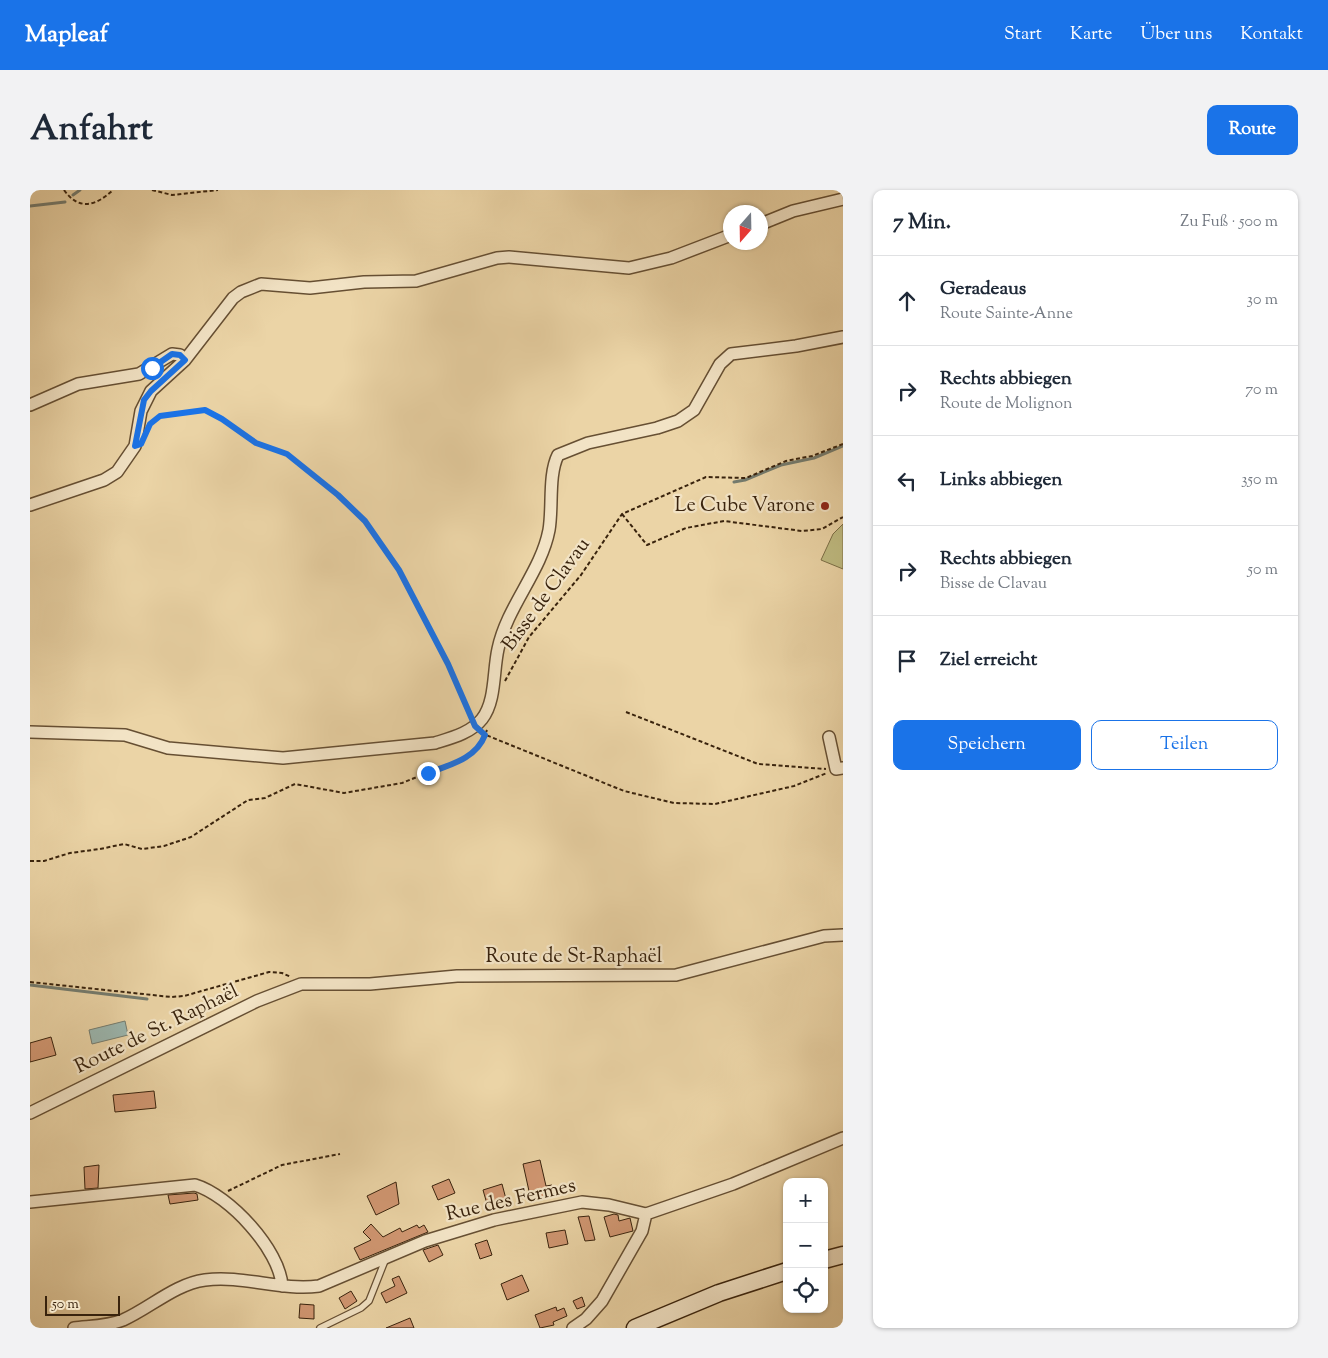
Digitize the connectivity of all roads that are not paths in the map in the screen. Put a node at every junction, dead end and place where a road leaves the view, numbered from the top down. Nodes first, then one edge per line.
1 (843, 199) edge
2 (768, 221) edge
3 (723, 238) edge
4 (843, 336) edge
5 (185, 360) junction
6 (30, 405) edge
7 (30, 505) edge
8 (30, 732) edge
9 (829, 737) dead end
10 (839, 769) edge
11 (843, 935) edge
12 (301, 984) joint
13 (30, 1113) edge
14 (843, 1138) edge
15 (30, 1202) edge
16 (646, 1214) junction
17 (843, 1255) edge
18 (386, 1258) junction
19 (828, 1259) edge
20 (783, 1272) edge
21 (282, 1286) junction
22 (74, 1328) edge
23 (320, 1328) edge
24 (573, 1328) edge
25 (635, 1328) edge

1 - 2 street
3 - 5 street
4 - 8 street
5 - 6 street
5 - 7 street
9 - 10 street
11 - 12 street, Route de St-Raphaël
12 - 13 street, Route de St. Raphaël
14 - 16 street
15 - 21 street
16 - 18 street, Rue des Fermes
16 - 24 street
17 - 19 street
18 - 21 street, Rue des Fermes
18 - 23 lane
20 - 25 street
21 - 22 street, Rue des Fermes

